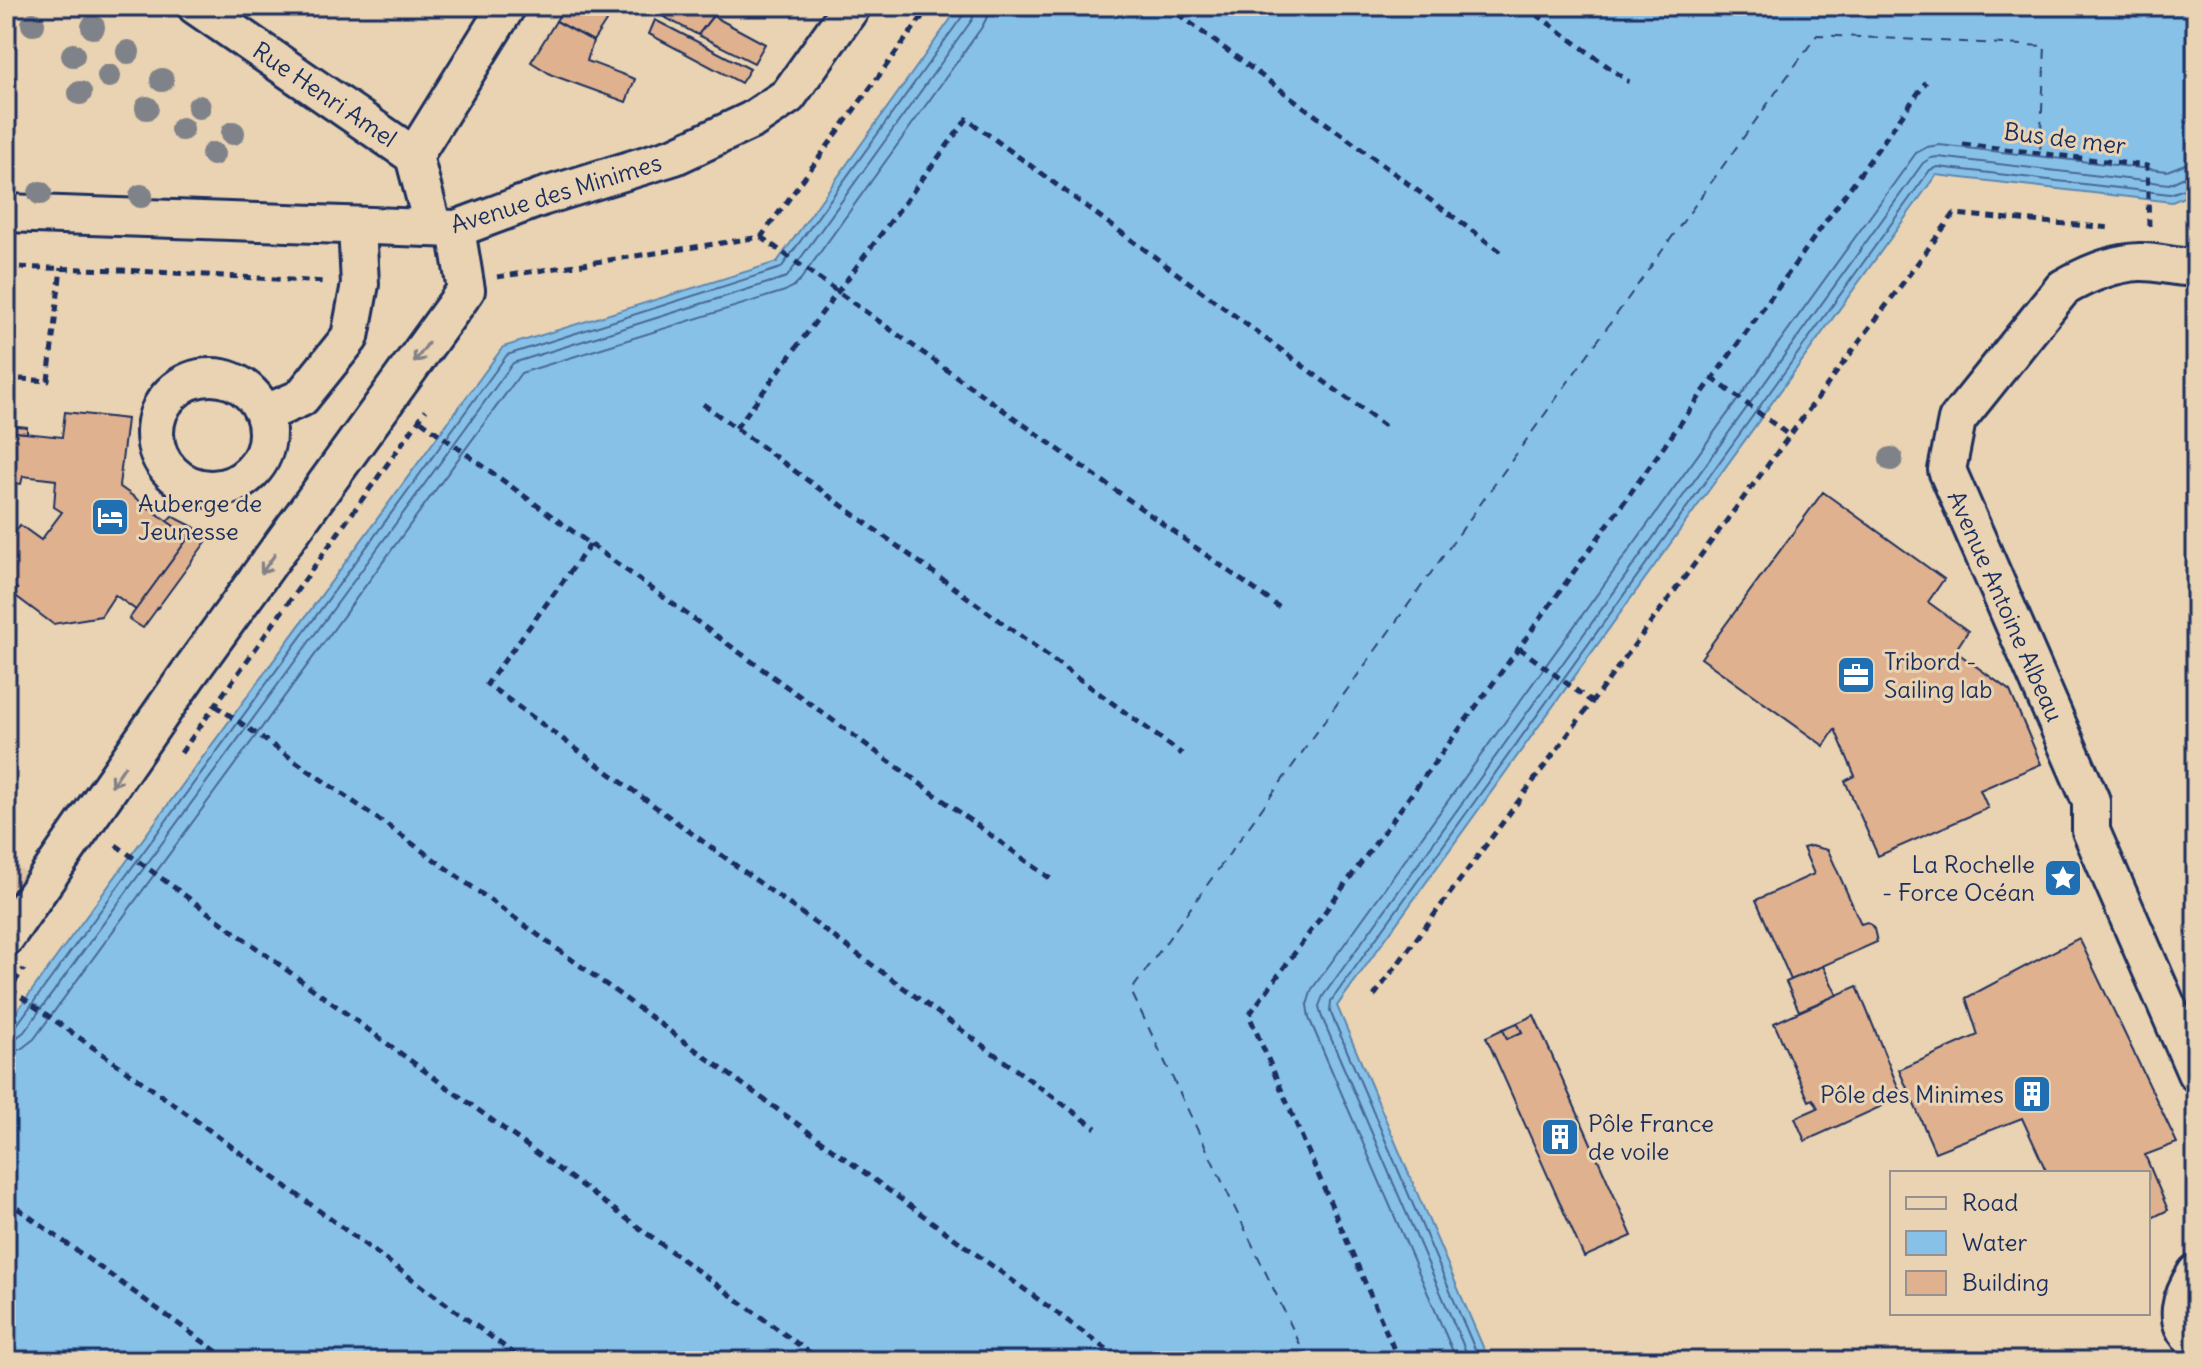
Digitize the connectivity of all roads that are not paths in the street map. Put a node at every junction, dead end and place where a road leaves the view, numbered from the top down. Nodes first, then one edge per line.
1 (196, 6) edge
2 (507, 6) edge
3 (852, 6) edge
4 (414, 156) junction
5 (6, 213) edge
6 (357, 226) junction
7 (444, 228) junction
8 (2196, 267) edge
9 (264, 414) dead end
10 (6, 937) edge
11 (2196, 1073) edge
12 (2196, 1273) edge
13 (2196, 1341) edge

1 - 4 street, Rue Henri Amel
2 - 4 street, Rue Henri Amel
3 - 7 street, Avenue des Minimes
4 - 7 street, Rue Henri Amel
5 - 6 street, Avenue des Minimes
6 - 7 street, Avenue des Minimes
6 - 9 street
7 -> 10 street, Rue Henri Amel
8 - 11 street, Avenue Antoine Albeau
12 - 13 street

